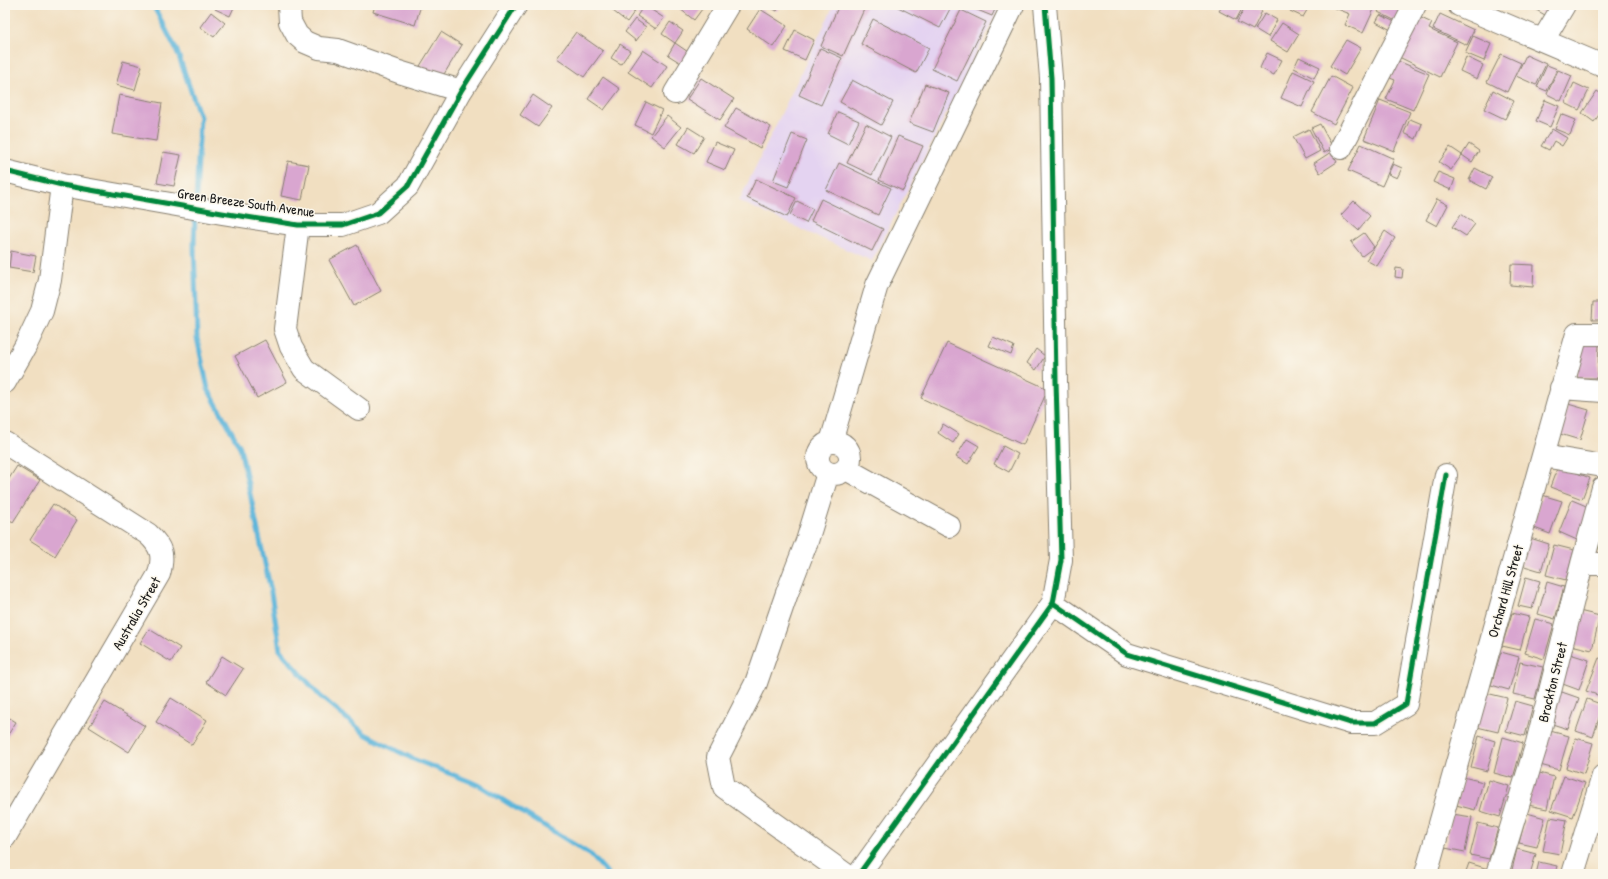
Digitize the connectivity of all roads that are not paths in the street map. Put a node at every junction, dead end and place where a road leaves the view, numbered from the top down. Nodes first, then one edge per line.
1 (289, 5) edge
2 (516, 5) edge
3 (728, 5) edge
4 (1013, 5) edge
5 (1044, 5) edge
6 (1415, 5) edge
7 (1459, 5) edge
8 (1564, 5) edge
9 (1543, 40) junction
10 (1603, 66) edge
11 (461, 91) junction
12 (675, 93) dead end
13 (1341, 148) dead end
14 (5, 170) edge
15 (62, 185) junction
16 (298, 225) junction
17 (1603, 334) edge
18 (5, 382) edge
19 (1561, 388) junction
20 (1603, 392) edge
21 (359, 409) dead end
22 (5, 443) edge
23 (1543, 456) junction
24 (1603, 466) edge
25 (837, 471) junction
26 (1446, 475) dead end
27 (1603, 488) edge
28 (949, 526) dead end
29 (1592, 564) edge
30 (1053, 603) junction
31 (1601, 790) edge
32 (5, 837) edge
33 (845, 874) edge
34 (859, 874) edge
35 (1426, 874) edge
36 (1497, 874) edge
37 (1572, 874) edge

1 - 11 street
2 - 11 street, Green Breeze South Avenue
3 - 12 street
4 - 25 street
5 - 30 street
6 - 13 street
7 - 9 street
8 - 9 street
9 - 10 street
11 - 16 street, Green Breeze South Avenue
14 - 15 street, Green Breeze South Avenue
15 - 16 street, Green Breeze South Avenue
15 - 18 street
16 - 21 street
17 - 19 street, Orchard Hill Street
19 - 20 street
19 - 23 street, Orchard Hill Street
22 - 32 street, Australia Street
23 - 24 street
23 - 35 street, Orchard Hill Street
25 - 28 street
25 - 33 street
26 - 30 street
27 - 29 street, Brockton Street
29 - 36 street, Brockton Street
30 - 34 street
31 - 37 street

